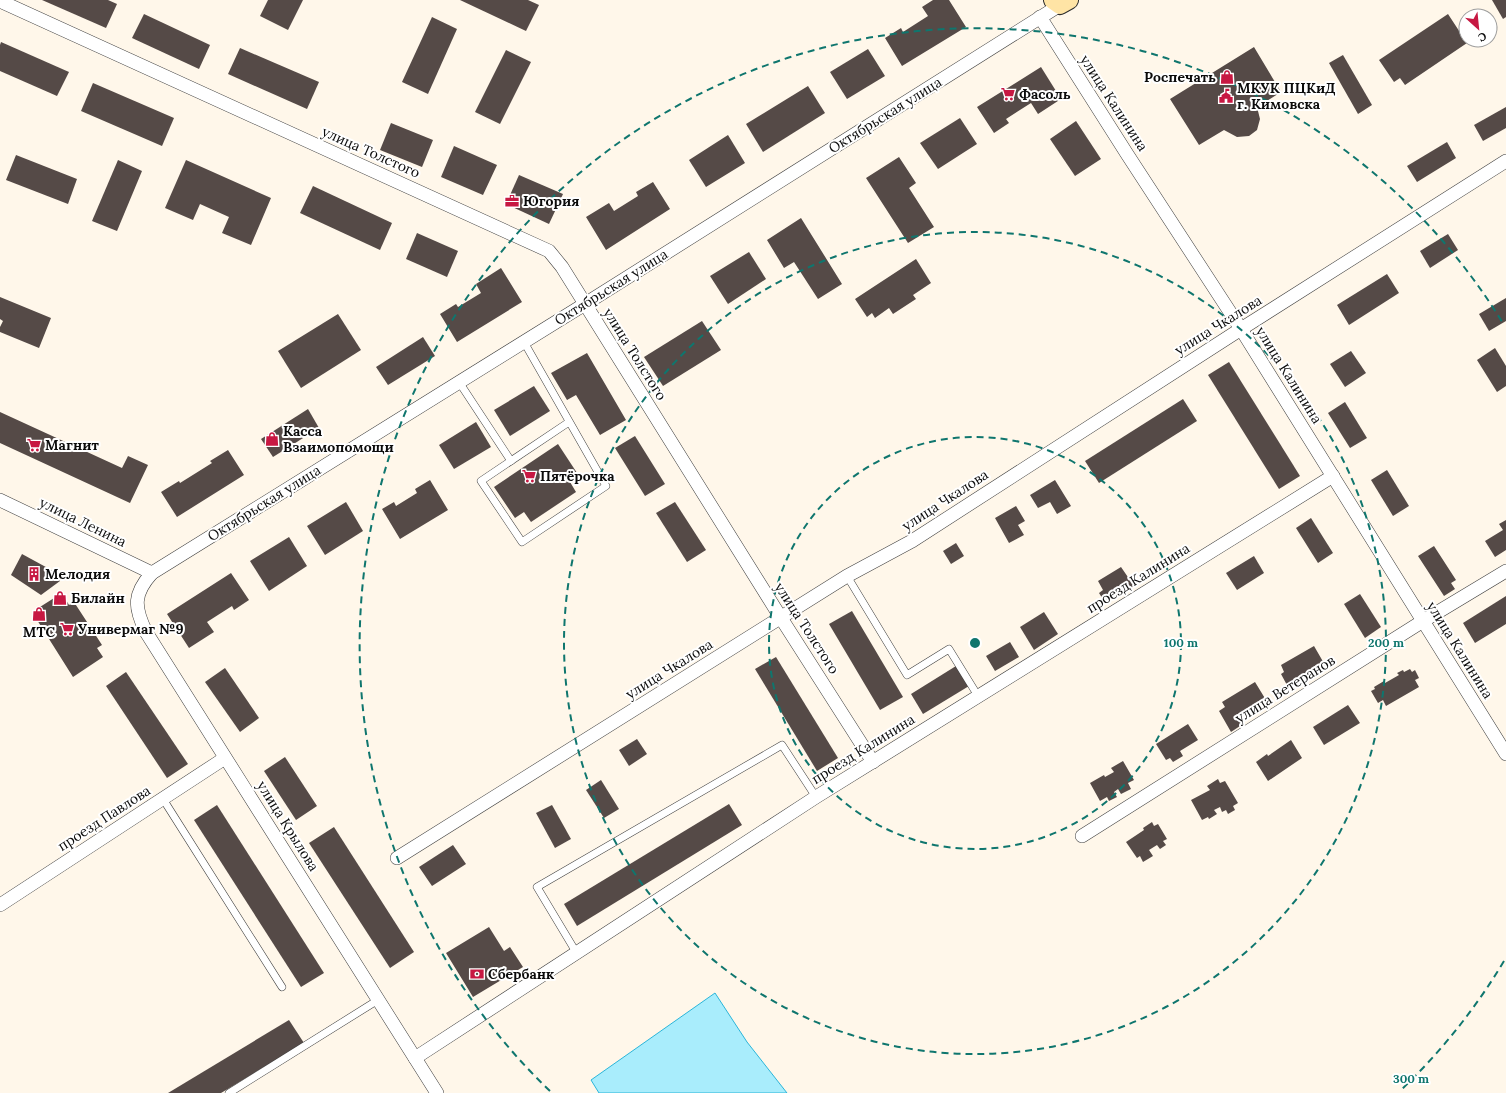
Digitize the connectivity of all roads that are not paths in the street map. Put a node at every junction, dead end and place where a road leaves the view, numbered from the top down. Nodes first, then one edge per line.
1 (0, 1) edge
2 (1061, 2) edge
3 (1040, 17) junction
4 (1506, 162) edge
5 (585, 304) junction
6 (1241, 329) junction
7 (524, 342) junction
8 (460, 382) junction
9 (569, 422) junction
10 (511, 461) junction
11 (1333, 476) junction
12 (0, 500) edge
13 (1506, 571) edge
14 (152, 573) junction
15 (847, 576) junction
16 (781, 618) junction
17 (1423, 621) junction
18 (978, 696) junction
19 (1506, 754) edge
20 (226, 758) junction
21 (873, 762) junction
22 (816, 797) junction
23 (163, 799) junction
24 (1082, 836) dead end
25 (397, 858) dead end
26 (0, 905) edge
27 (576, 952) junction
28 (282, 987) dead end
29 (378, 1000) junction
30 (415, 1058) junction
31 (229, 1093) edge
32 (437, 1093) edge

1 - 5 street, улица Толстого
2 - 3 street, Октябрьская улица
3 - 5 street, Октябрьская улица
3 - 6 street, улица Калинина
4 - 6 street, улица Чкалова
5 - 7 street, Октябрьская улица
5 - 16 street, улица Толстого
6 - 11 street, улица Калинина
6 - 15 street, улица Чкалова
7 - 8 street, Октябрьская улица
7 - 9 lane
8 - 10 lane
8 - 14 street, Октябрьская улица
9 - 10 lane
9 - 10 lane
11 - 17 street, улица Калинина
11 - 18 street, проезд Калинина
12 - 14 street, улица Ленина
13 - 17 street, улица Ветеранов
14 - 20 street, улица Крылова
15 - 16 street, улица Чкалова
15 - 18 lane
16 - 21 street, улица Толстого
16 - 25 street, улица Чкалова
17 - 19 street, улица Калинина
17 - 24 street, улица Ветеранов
18 - 21 street, проезд Калинина
20 - 23 street, проезд Павлова
20 - 29 street, улица Крылова
21 - 22 street, проезд Калинина
22 - 27 street, проезд Калинина
22 - 27 lane
23 - 26 street, проезд Павлова
23 - 28 lane
27 - 30 street, проезд Калинина
29 - 30 street, улица Крылова
29 - 31 lane
30 - 32 street, улица Крылова

